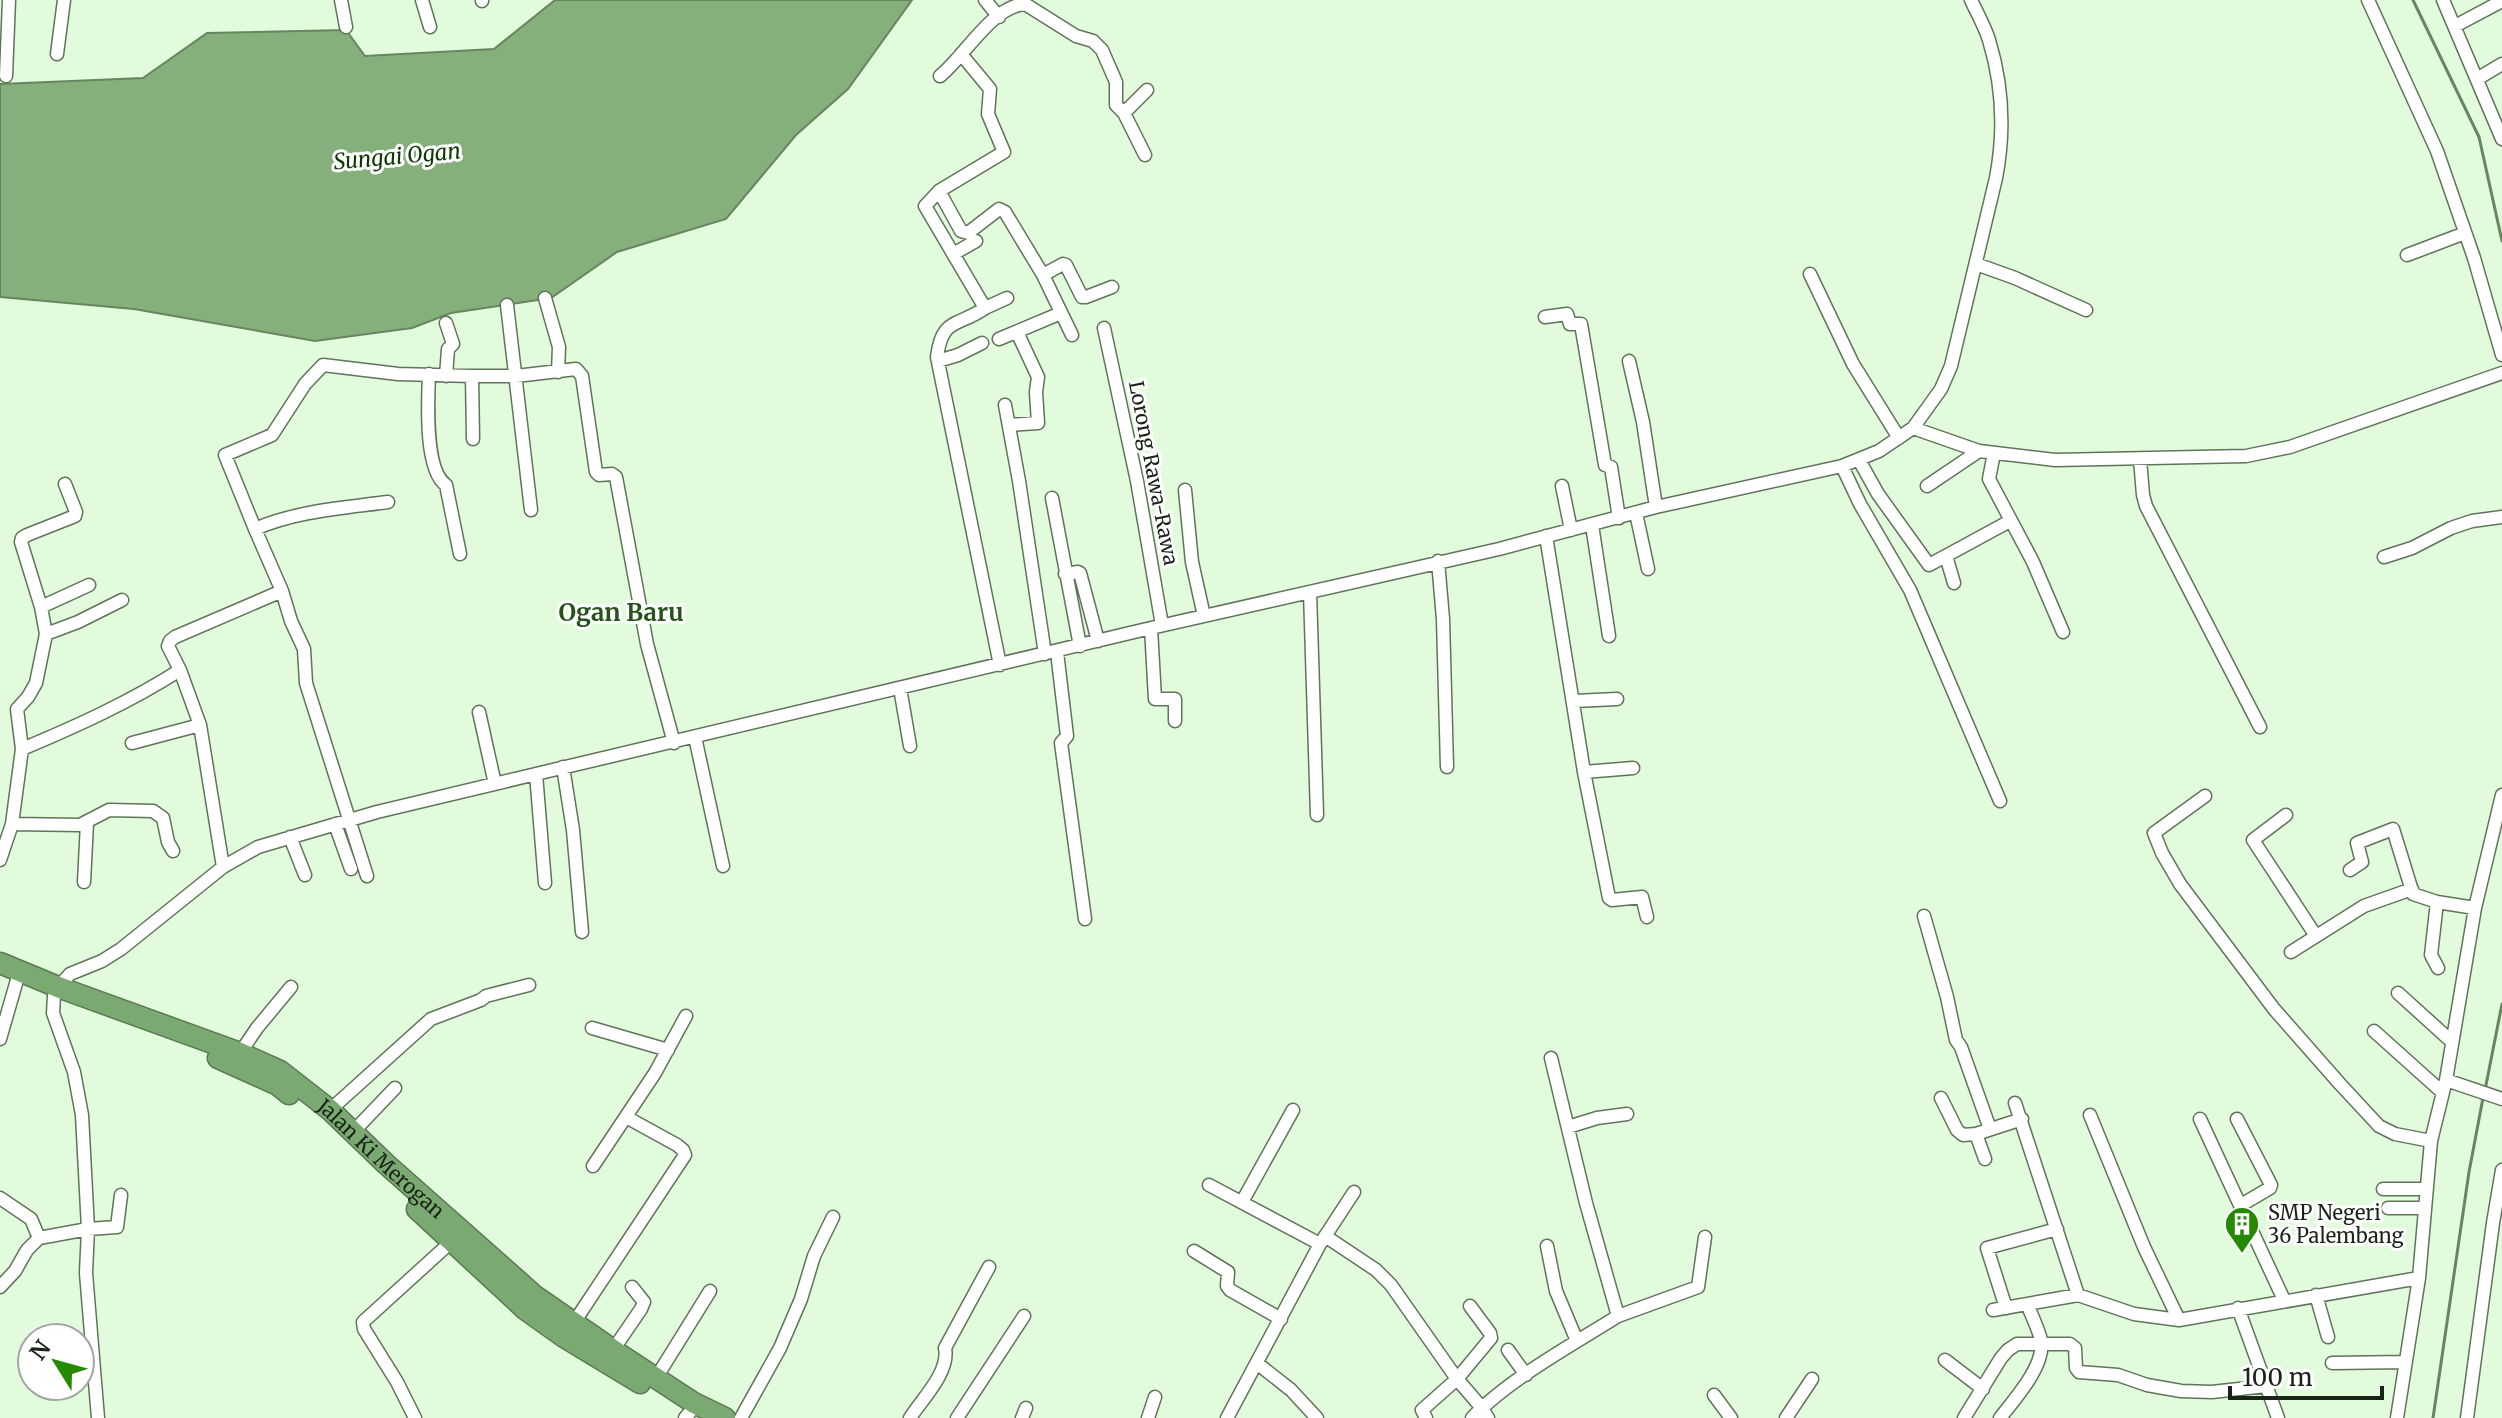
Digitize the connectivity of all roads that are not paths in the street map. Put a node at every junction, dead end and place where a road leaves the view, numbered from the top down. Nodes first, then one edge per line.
1 (9, 0) edge
2 (64, 0) edge
3 (341, 0) edge
4 (422, 0) edge
5 (985, 0) edge
6 (1971, 0) edge
7 (2368, 0) edge
8 (2443, 0) edge
9 (1011, 4) edge
10 (2500, 7) edge
11 (999, 17) junction
12 (2455, 26) junction
13 (346, 27) dead end
14 (430, 27) dead end
15 (57, 54) dead end
16 (961, 54) junction
17 (2502, 64) edge
18 (6, 76) dead end
19 (940, 76) dead end
20 (2477, 79) junction
21 (1147, 90) dead end
22 (1124, 113) junction
23 (2499, 130) edge
24 (1145, 155) dead end
25 (939, 191) junction
26 (2465, 233) junction
27 (976, 241) dead end
28 (953, 254) junction
29 (2407, 255) dead end
30 (1976, 264) junction
31 (1810, 274) dead end
32 (1043, 275) junction
33 (1112, 287) dead end
34 (545, 298) dead end
35 (1007, 298) dead end
36 (507, 305) dead end
37 (985, 308) junction
38 (2086, 310) dead end
39 (1061, 313) junction
40 (1545, 317) dead end
41 (446, 323) dead end
42 (1104, 328) dead end
43 (1017, 332) junction
44 (1072, 335) dead end
45 (999, 339) dead end
46 (982, 343) dead end
47 (2502, 355) edge
48 (938, 361) junction
49 (1629, 361) dead end
50 (558, 372) junction
51 (2502, 373) edge
52 (429, 374) junction
53 (446, 376) junction
54 (472, 376) junction
55 (516, 376) junction
56 (1005, 405) dead end
57 (1009, 425) junction
58 (1913, 428) junction
59 (1899, 438) junction
60 (473, 439) dead end
61 (1979, 451) junction
62 (1994, 453) junction
63 (2140, 459) junction
64 (1859, 460) junction
65 (1842, 466) junction
66 (65, 484) dead end
67 (1562, 486) dead end
68 (1927, 486) dead end
69 (1185, 490) dead end
70 (1052, 498) dead end
71 (388, 502) dead end
72 (1656, 507) junction
73 (531, 510) dead end
74 (1636, 513) junction
75 (2502, 517) edge
76 (1619, 518) junction
77 (2010, 521) junction
78 (1592, 525) junction
79 (255, 529) junction
80 (1571, 530) junction
81 (1546, 536) junction
82 (460, 554) dead end
83 (1946, 556) junction
84 (2384, 557) dead end
85 (1438, 561) junction
86 (1648, 569) dead end
87 (1065, 574) junction
88 (1954, 583) dead end
89 (89, 585) dead end
90 (282, 591) junction
91 (1310, 592) junction
92 (122, 600) dead end
93 (41, 607) junction
94 (1204, 616) junction
95 (1157, 627) junction
96 (2063, 632) dead end
97 (46, 634) junction
98 (1609, 636) dead end
99 (1098, 641) junction
100 (1080, 646) junction
101 (1051, 653) junction
102 (1000, 665) junction
103 (180, 670) junction
104 (900, 688) junction
105 (1617, 699) dead end
106 (1574, 701) junction
107 (479, 712) dead end
108 (1175, 721) dead end
109 (200, 725) junction
110 (2260, 727) dead end
111 (695, 737) junction
112 (132, 743) dead end
113 (674, 743) junction
114 (910, 746) dead end
115 (22, 749) junction
116 (563, 767) junction
117 (1447, 767) dead end
118 (1633, 768) dead end
119 (1584, 772) junction
120 (530, 775) junction
121 (497, 784) junction
122 (2502, 795) edge
123 (2205, 796) dead end
124 (2000, 801) dead end
125 (1317, 815) dead end
126 (2286, 815) dead end
127 (351, 819) junction
128 (87, 823) junction
129 (12, 824) junction
130 (335, 824) junction
131 (290, 837) junction
132 (173, 851) dead end
133 (0, 860) edge
134 (723, 866) dead end
135 (223, 867) junction
136 (351, 869) dead end
137 (2350, 870) dead end
138 (305, 875) dead end
139 (367, 876) dead end
140 (84, 882) dead end
141 (545, 883) dead end
142 (2412, 889) junction
143 (2437, 902) junction
144 (2475, 908) junction
145 (1924, 916) dead end
146 (1647, 917) dead end
147 (1085, 919) dead end
148 (582, 932) dead end
149 (2316, 936) junction
150 (2291, 952) dead end
151 (2438, 968) dead end
152 (10, 973) edge
153 (529, 985) dead end
154 (291, 987) dead end
155 (56, 991) junction
156 (2398, 993) dead end
157 (686, 1016) dead end
158 (592, 1028) dead end
159 (2374, 1031) dead end
160 (0, 1039) edge
161 (2451, 1041) junction
162 (668, 1050) junction
163 (240, 1053) junction
164 (1551, 1058) dead end
165 (2444, 1086) junction
166 (395, 1088) dead end
167 (1941, 1098) dead end
168 (2502, 1099) edge
169 (2015, 1103) dead end
170 (330, 1110) junction
171 (1293, 1110) dead end
172 (1627, 1114) dead end
173 (2090, 1115) dead end
174 (626, 1117) junction
175 (2022, 1119) junction
176 (2200, 1119) dead end
177 (2237, 1119) dead end
178 (1568, 1127) junction
179 (1990, 1129) junction
180 (353, 1132) junction
181 (1976, 1134) junction
182 (2431, 1141) junction
183 (1985, 1159) dead end
184 (593, 1166) dead end
185 (2502, 1170) edge
186 (1209, 1185) dead end
187 (2383, 1189) dead end
188 (2427, 1189) junction
189 (1354, 1192) dead end
190 (121, 1195) dead end
191 (0, 1198) edge
192 (1242, 1202) junction
193 (2241, 1205) junction
194 (2388, 1208) dead end
195 (2425, 1208) junction
196 (833, 1217) dead end
197 (88, 1229) junction
198 (2057, 1229) junction
199 (1705, 1237) dead end
200 (39, 1238) junction
201 (1322, 1240) junction
202 (451, 1242) junction
203 (1547, 1246) dead end
204 (1194, 1251) dead end
205 (989, 1267) dead end
206 (2419, 1278) junction
207 (504, 1280) junction
208 (0, 1287) edge
209 (632, 1287) dead end
210 (710, 1291) dead end
211 (2078, 1295) junction
212 (2316, 1295) junction
213 (2284, 1300) junction
214 (2027, 1304) junction
215 (1470, 1306) dead end
216 (2006, 1308) junction
217 (2238, 1308) junction
218 (1993, 1310) dead end
219 (1024, 1316) dead end
220 (1618, 1316) junction
221 (1281, 1319) junction
222 (2179, 1320) junction
223 (573, 1324) junction
224 (2328, 1337) dead end
225 (1577, 1341) junction
226 (2042, 1344) junction
227 (613, 1350) junction
228 (1508, 1350) dead end
229 (1945, 1360) dead end
230 (2406, 1362) junction
231 (2332, 1363) dead end
232 (1258, 1364) junction
233 (1526, 1375) junction
234 (656, 1378) junction
235 (1457, 1379) junction
236 (1812, 1379) dead end
237 (2266, 1386) junction
238 (1983, 1389) junction
239 (1714, 1395) dead end
240 (1155, 1397) dead end
241 (1485, 1413) edge
242 (693, 1416) edge
243 (98, 1418) edge
244 (415, 1418) edge
245 (725, 1418) edge
246 (741, 1418) edge
247 (910, 1418) edge
248 (957, 1418) edge
249 (1148, 1418) edge
250 (1227, 1418) edge
251 (1317, 1418) edge
252 (1426, 1418) edge
253 (1472, 1418) edge
254 (1731, 1418) edge
255 (1786, 1418) edge
256 (1964, 1418) edge
257 (2000, 1418) edge
258 (2278, 1418) edge
259 (2397, 1418) edge
260 (2467, 1418) edge

1 - 18 street
2 - 15 street
3 - 13 street
4 - 14 street
5 - 11 street
6 - 30 street
7 - 26 street
8 - 12 street
9 - 11 street
9 - 22 street
10 - 12 street
11 - 16 street
12 - 20 street
16 - 19 street
16 - 25 street
17 - 20 street
20 - 23 street
21 - 22 street
22 - 24 street
25 - 28 street
25 - 32 street
26 - 29 street
26 - 47 street
27 - 28 street
28 - 37 street
30 - 38 street
30 - 58 street
31 - 59 street
32 - 33 street
32 - 39 street
34 - 50 street
35 - 37 street
36 - 55 street
37 - 48 street
39 - 43 street
39 - 44 street
40 - 76 street
41 - 53 street
42 - 95 street, Lorong Rawa-Rawa
43 - 45 street
43 - 57 street
46 - 48 street
48 - 102 street
49 - 72 street
50 - 55 street
50 - 113 street
51 - 63 street
52 - 53 street
52 - 79 street
52 - 82 street
53 - 54 street
54 - 55 street
54 - 60 street
55 - 73 street
56 - 57 street
57 - 101 street
58 - 59 street
58 - 61 street
59 - 64 street
61 - 62 street
61 - 68 street
62 - 63 street
62 - 77 street
63 - 110 street
64 - 65 street
64 - 83 street
65 - 72 street
65 - 124 street
66 - 93 street
67 - 80 street
69 - 94 street
70 - 87 street
71 - 79 street
72 - 74 street
74 - 76 street
74 - 86 street
75 - 84 street
76 - 78 street
77 - 83 street
77 - 96 street
78 - 80 street
78 - 98 street
79 - 90 street
80 - 81 street
81 - 85 street
81 - 106 street
83 - 88 street
85 - 91 street
85 - 117 street
87 - 99 street
87 - 100 street
89 - 93 street
90 - 103 street
90 - 127 street
91 - 94 street
91 - 125 street
92 - 97 street
93 - 97 street
94 - 95 street
95 - 99 street
95 - 108 street, Lorong Rawa-Rawa
97 - 115 street
99 - 100 street
100 - 101 street
101 - 102 street
101 - 147 street
102 - 104 street
103 - 109 street
103 - 115 street
104 - 111 street
104 - 114 street
105 - 106 street
106 - 119 street
107 - 121 street
109 - 112 street
109 - 135 street
111 - 113 street
111 - 134 street
113 - 116 street
115 - 129 street
116 - 120 street
116 - 148 street
118 - 119 street
119 - 146 street
120 - 121 street
120 - 141 street
121 - 127 street
122 - 144 street
123 - 182 street
126 - 149 street
127 - 130 street
127 - 139 street
128 - 129 street
128 - 132 street
128 - 140 street
129 - 133 street
130 - 131 street
130 - 136 street
131 - 135 street
131 - 138 street
135 - 155 street
137 - 142 street
142 - 143 street
142 - 149 street
143 - 144 street
143 - 151 street
144 - 161 street
145 - 179 street
149 - 150 street
152 - 155 highway, Jalan Ki Merogan
152 - 160 street
153 - 170 street
154 - 163 street
155 - 163 highway, Jalan Ki Merogan
155 - 197 street
155 - 202 highway, Jalan Ki Merogan
156 - 161 street
157 - 162 street
158 - 162 street
159 - 165 street
161 - 165 street
162 - 174 street
163 - 170 highway, Jalan Ki Merogan
164 - 178 street
165 - 168 street
165 - 182 street
166 - 180 street
167 - 181 street
169 - 175 street
170 - 180 highway, Jalan Ki Merogan
171 - 192 street
172 - 178 street
173 - 222 street
174 - 184 street
174 - 223 street
175 - 179 street
175 - 198 street
176 - 193 street
177 - 193 street
178 - 220 street
179 - 181 street
180 - 207 highway, Jalan Ki Merogan
181 - 183 street
182 - 188 street
185 - 260 street
186 - 192 street
187 - 188 street
188 - 195 street
189 - 201 street
190 - 197 street
191 - 200 street
192 - 201 street
193 - 213 street
194 - 195 street
195 - 206 street
196 - 246 street
197 - 200 street
197 - 243 street
198 - 211 street
198 - 216 street
199 - 220 street
200 - 208 street
201 - 221 street
201 - 235 street
202 - 207 highway, Jalan Ki Merogan
202 - 244 street
203 - 225 street
204 - 221 street
205 - 247 street
206 - 212 street
206 - 230 street
207 - 223 highway, Jalan Ki Merogan
207 - 242 highway, Jalan Ki Merogan
209 - 227 street
210 - 234 street
211 - 214 street
211 - 222 street
212 - 213 street
212 - 224 street
213 - 217 street
214 - 216 street
214 - 226 street
215 - 235 street
216 - 218 street
217 - 222 street
217 - 237 street
219 - 248 street
220 - 225 street
221 - 232 street
223 - 227 highway, Jalan Ki Merogan
225 - 233 street
226 - 237 street
226 - 238 street
226 - 257 street
227 - 234 highway, Jalan Ki Merogan
228 - 233 street
229 - 238 street
230 - 231 street
230 - 259 street
232 - 250 street
232 - 251 street
233 - 241 street
234 - 245 highway, Jalan Ki Merogan
235 - 241 street
235 - 252 street
236 - 255 street
237 - 258 street
238 - 256 street
239 - 254 street
240 - 249 street
241 - 253 street

